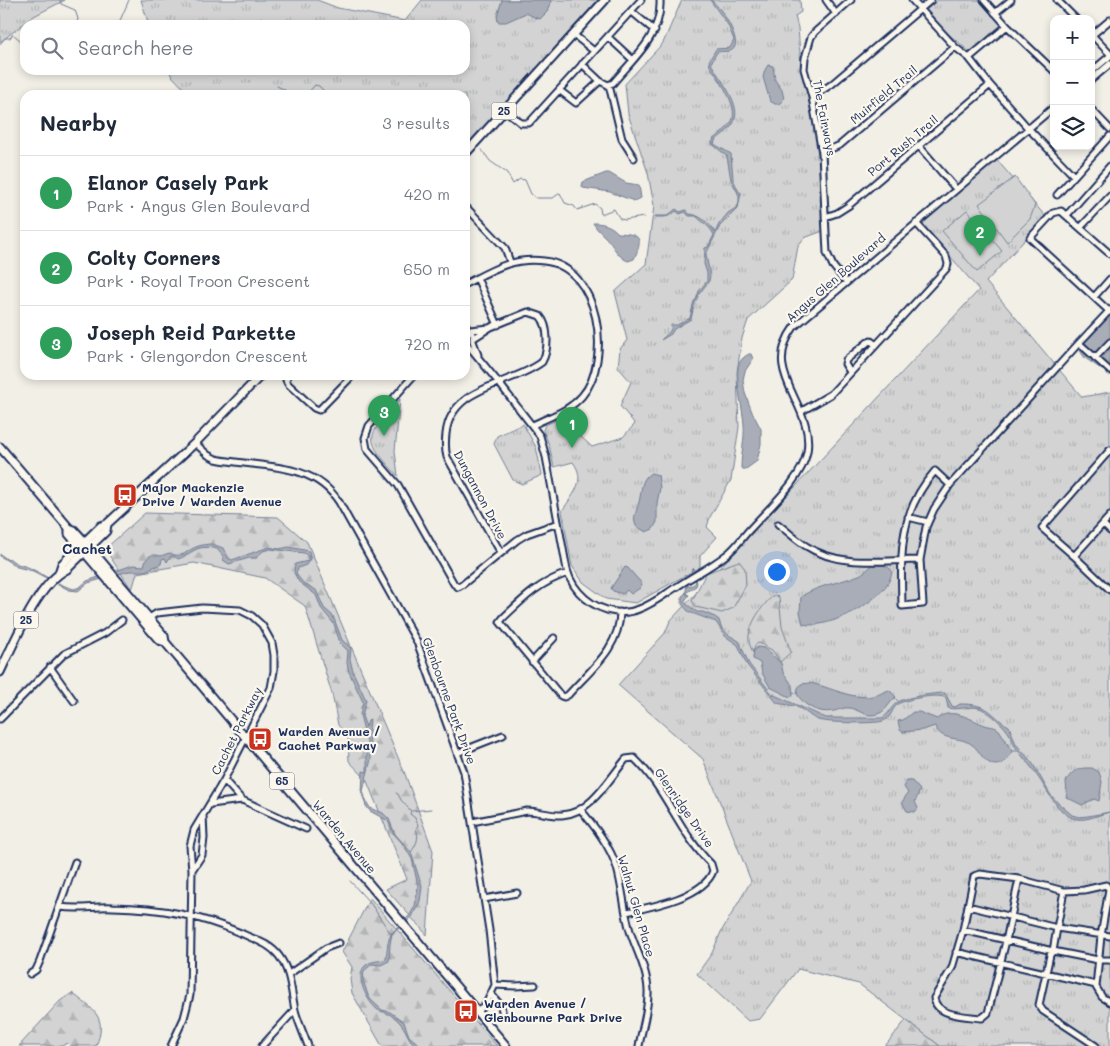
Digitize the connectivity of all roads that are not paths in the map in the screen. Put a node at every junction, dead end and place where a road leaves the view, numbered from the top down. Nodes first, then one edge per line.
1 (605, 0) edge
2 (641, 0) edge
3 (660, 0) edge
4 (826, 0) edge
5 (851, 0) edge
6 (912, 0) edge
7 (931, 0) edge
8 (984, 0) edge
9 (1012, 0) edge
10 (1057, 0) edge
11 (920, 9) junction
12 (631, 11) junction
13 (995, 13) junction
14 (836, 14) junction
15 (1072, 15) edge
16 (1110, 20) edge
17 (1006, 26) junction
18 (655, 31) junction
19 (1095, 32) edge
20 (574, 35) junction
21 (608, 37) junction
22 (1095, 38) edge
23 (955, 47) junction
24 (594, 51) junction
25 (1110, 55) edge
26 (969, 58) junction
27 (633, 60) junction
28 (582, 64) junction
29 (1110, 64) edge
30 (1050, 66) edge
31 (1095, 68) edge
32 (1095, 77) edge
33 (600, 81) junction
34 (608, 85) junction
35 (990, 86) junction
36 (559, 90) junction
37 (812, 97) junction
38 (505, 110) junction
39 (1050, 110) edge
40 (1095, 113) edge
41 (1028, 128) junction
42 (1110, 129) edge
43 (1110, 136) edge
44 (919, 146) junction
45 (470, 148) edge
46 (822, 153) junction
47 (634, 158) dead end
48 (1110, 166) edge
49 (1074, 176) junction
50 (956, 189) junction
51 (1057, 195) dead end
52 (1110, 197) edge
53 (470, 211) edge
54 (1067, 214) junction
55 (825, 217) junction
56 (916, 223) junction
57 (1081, 228) junction
58 (1110, 254) edge
59 (510, 262) junction
60 (477, 278) junction
61 (1110, 279) edge
62 (470, 282) edge
63 (846, 282) junction
64 (1094, 297) junction
65 (1110, 311) edge
66 (498, 325) junction
67 (492, 327) junction
68 (470, 330) edge
69 (470, 332) edge
70 (473, 340) junction
71 (470, 342) edge
72 (1110, 342) edge
73 (1080, 343) junction
74 (876, 345) junction
75 (470, 349) edge
76 (1095, 358) junction
77 (480, 360) junction
78 (1110, 371) edge
79 (850, 372) junction
80 (256, 380) edge
81 (286, 380) edge
82 (347, 380) edge
83 (410, 380) edge
84 (499, 383) junction
85 (802, 411) junction
86 (532, 425) junction
87 (195, 443) junction
88 (0, 447) edge
89 (1110, 450) edge
90 (950, 485) junction
91 (1110, 516) edge
92 (908, 517) junction
93 (928, 522) junction
94 (558, 523) junction
95 (778, 524) dead end
96 (1103, 524) junction
97 (1110, 531) edge
98 (84, 547) junction
99 (500, 553) junction
100 (1074, 556) junction
101 (901, 560) junction
102 (920, 560) junction
103 (568, 573) junction
104 (1110, 590) edge
105 (620, 612) junction
106 (148, 618) junction
107 (122, 620) dead end
108 (554, 638) dead end
109 (165, 642) junction
110 (532, 662) junction
111 (50, 667) junction
112 (0, 672) edge
113 (74, 701) dead end
114 (0, 719) edge
115 (503, 735) dead end
116 (246, 737) junction
117 (457, 753) junction
118 (224, 780) junction
119 (242, 800) junction
120 (211, 804) junction
121 (581, 810) junction
122 (203, 814) junction
123 (472, 822) junction
124 (306, 829) dead end
125 (75, 862) dead end
126 (192, 870) junction
127 (1019, 879) junction
128 (1108, 885) edge
129 (1064, 891) junction
130 (517, 893) dead end
131 (484, 899) junction
132 (968, 906) junction
133 (60, 907) junction
134 (627, 912) junction
135 (190, 915) junction
136 (1012, 917) junction
137 (1056, 928) junction
138 (963, 930) junction
139 (1101, 936) junction
140 (1110, 936) edge
141 (1006, 940) junction
142 (339, 943) dead end
143 (956, 952) junction
144 (1053, 952) junction
145 (1098, 960) junction
146 (1110, 960) edge
147 (1001, 962) junction
148 (1046, 973) junction
149 (30, 974) dead end
150 (289, 974) junction
151 (1096, 984) junction
152 (496, 985) junction
153 (535, 985) dead end
154 (491, 994) junction
155 (1110, 1002) edge
156 (296, 1010) junction
157 (477, 1013) junction
158 (503, 1016) dead end
159 (171, 1046) edge
160 (262, 1046) edge
161 (308, 1046) edge
162 (506, 1046) edge
163 (639, 1046) edge
164 (1096, 1046) edge

1 - 20 main road, 25
2 - 12 street
3 - 18 street
4 - 14 street
5 - 14 street, The Fairways
6 - 11 street
7 - 11 street
8 - 13 street
9 - 13 street
10 - 15 street
11 - 23 street
11 - 37 street
12 - 18 street
12 - 21 street
13 - 17 street
14 - 37 street, The Fairways
16 - 19 street
17 - 26 street
17 - 30 street
18 - 27 street
20 - 24 street
20 - 38 main road, 25
21 - 24 street
21 - 27 street
22 - 25 street
23 - 26 street
23 - 46 street, Muirfield Trail
24 - 28 street
25 - 31 street
26 - 35 street
27 - 34 street
28 - 33 street
28 - 36 street
29 - 32 street
33 - 34 street
33 - 36 street
34 - 47 street
35 - 41 street
35 - 44 street, Port Rush Trail
36 - 38 street
37 - 46 street, The Fairways
38 - 45 main road, 25
39 - 41 street, Angus Glen Boulevard
40 - 42 street
41 - 49 street
41 - 50 street, Angus Glen Boulevard
43 - 49 street
44 - 50 street
44 - 55 street, Port Rush Trail
46 - 55 street, The Fairways
48 - 54 street
49 - 51 street
50 - 56 street, Angus Glen Boulevard
52 - 57 street
53 - 59 street
54 - 57 street
54 - 64 street
55 - 63 street, The Fairways
56 - 63 street, Angus Glen Boulevard
56 - 74 street
57 - 58 street
59 - 60 street
59 - 86 street
60 - 62 street
60 - 66 street
61 - 64 street
63 - 85 street, Angus Glen Boulevard
64 - 65 street
65 - 73 street
66 - 67 street
66 - 84 street
67 - 68 street
67 - 70 street
69 - 70 street, Angus Glen Boulevard
70 - 71 street
70 - 77 street, Angus Glen Boulevard
72 - 76 street
73 - 76 street
73 - 90 street
74 - 79 street
74 - 79 street
75 - 77 street, Angus Glen Boulevard
76 - 78 street
77 - 84 street, Angus Glen Boulevard
79 - 85 street
80 - 87 main road, 25
81 - 82 street
83 - 99 street
84 - 86 street, Angus Glen Boulevard
84 - 99 street, Dungannon Drive
85 - 105 street, Angus Glen Boulevard
86 - 94 street, Angus Glen Boulevard
87 - 98 main road, 25
87 - 117 street, Glenbourne Park Drive
88 - 98 main road, Warden Avenue / 65
89 - 100 street
90 - 92 street
90 - 93 street
91 - 96 street
92 - 93 street
92 - 101 street
93 - 102 street
94 - 99 street
94 - 103 street, Angus Glen Boulevard
95 - 101 street
96 - 97 street
96 - 100 street
98 - 106 main road, Warden Avenue / 65
98 - 109 main road, Warden Avenue / 65
98 - 112 main road, 25
100 - 104 street
101 - 102 street
101 - 102 street
103 - 105 street, Angus Glen Boulevard
103 - 110 street
105 - 110 street
106 - 109 main road, Warden Avenue / 65
106 - 116 street, Cachet Parkway
107 - 111 street
108 - 110 street
109 - 116 main road, Warden Avenue / 65
111 - 113 street
111 - 114 street
115 - 117 street
116 - 118 street, Cachet Parkway
116 - 157 main road, Warden Avenue / 65
117 - 123 street, Glenbourne Park Drive
118 - 119 street
118 - 120 street, Cachet Parkway
119 - 120 street
119 - 124 street
120 - 122 street, Cachet Parkway
121 - 123 street
121 - 134 street, Walnut Glen Place
121 - 134 street, Glenridge Drive
122 - 126 street, Cachet Parkway
122 - 126 street, Cachet Parkway
123 - 131 street, Glenbourne Park Drive
125 - 133 street
126 - 135 street, Cachet Parkway
127 - 129 street
127 - 132 street
127 - 136 street
128 - 129 street
128 - 139 street
129 - 137 street
130 - 131 street
131 - 152 street, Glenbourne Park Drive
132 - 136 street
132 - 138 street
133 - 135 street
133 - 149 street
134 - 163 street, Walnut Glen Place
135 - 150 street
135 - 159 street, Cachet Parkway
136 - 137 street
136 - 141 street
137 - 139 street
137 - 144 street
138 - 141 street
138 - 143 street
139 - 140 street
139 - 145 street
141 - 144 street
141 - 147 street
142 - 150 street
143 - 147 street
143 - 147 street
144 - 145 street
144 - 148 street
145 - 146 street
145 - 151 street
147 - 148 street
148 - 151 street
148 - 164 street
150 - 156 street
151 - 155 street
152 - 153 street
152 - 154 street
154 - 157 street
154 - 158 street
156 - 160 street
156 - 161 street
157 - 162 main road, Warden Avenue / 65

